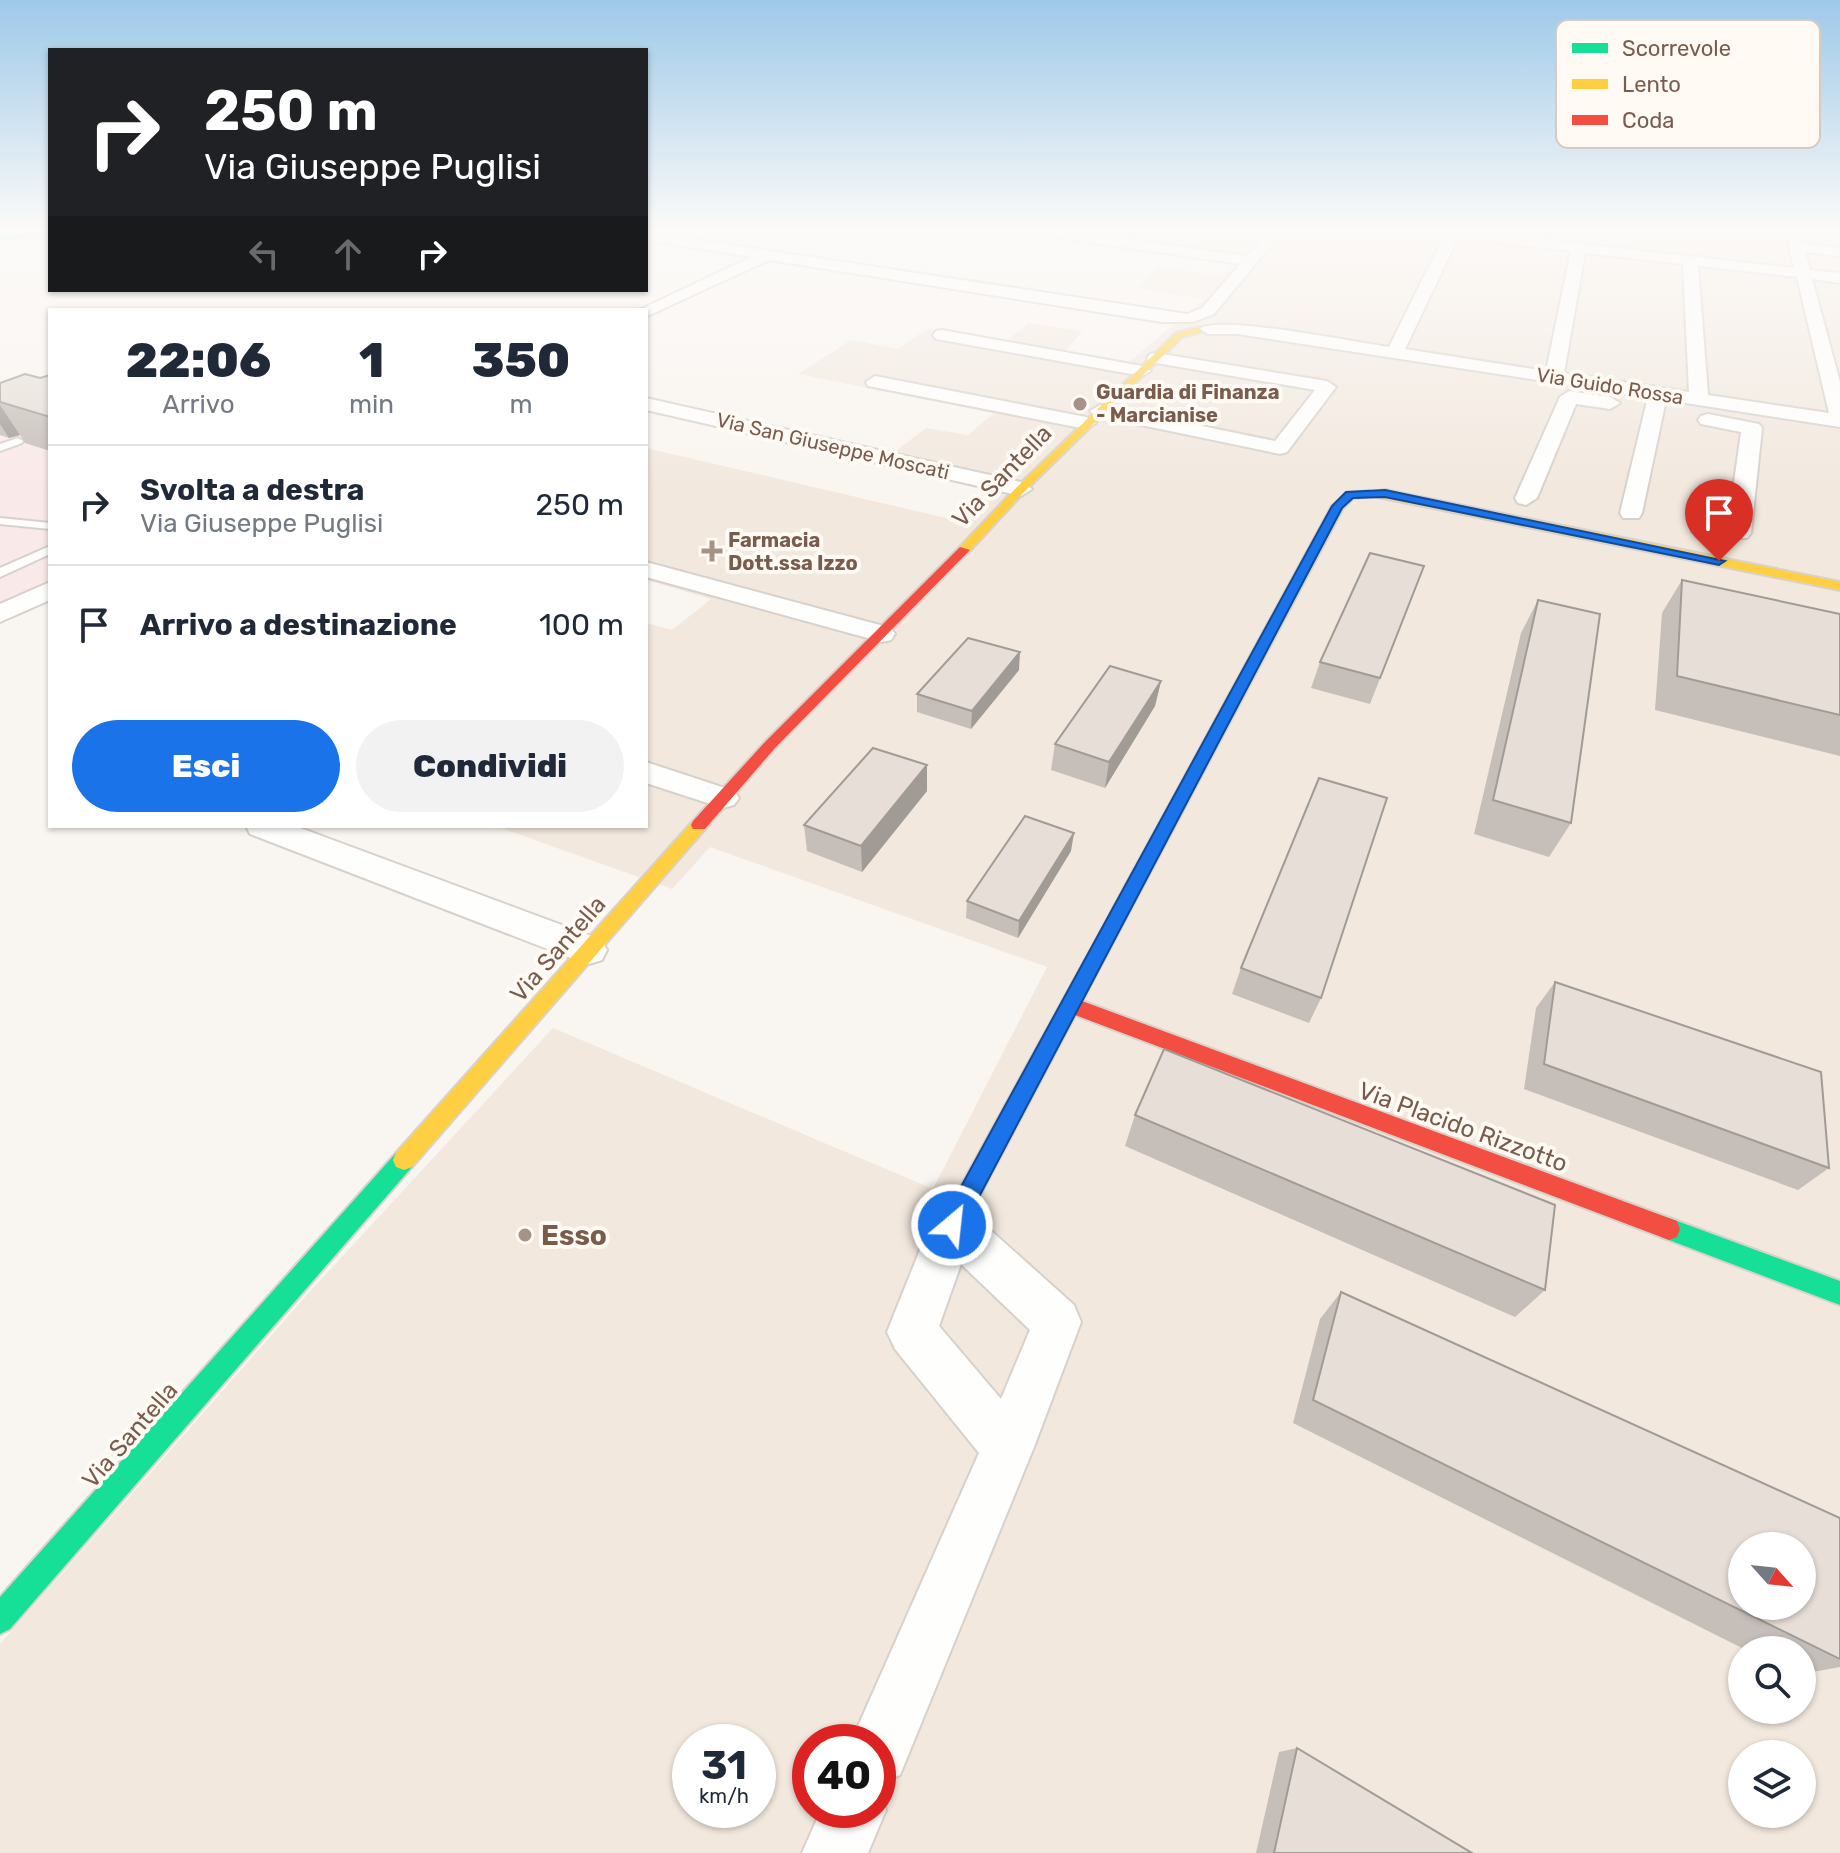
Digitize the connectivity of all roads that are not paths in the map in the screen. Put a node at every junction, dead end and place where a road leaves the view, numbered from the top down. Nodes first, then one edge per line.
1 (1152, 316) edge
2 (1199, 316) edge
3 (1413, 316) edge
4 (1566, 316) edge
5 (1694, 316) edge
6 (1814, 316) edge
7 (1193, 323) junction
8 (942, 335) dead end
9 (1395, 353) junction
10 (1149, 364) junction
11 (1554, 377) junction
12 (875, 382) dead end
13 (1699, 400) junction
14 (1656, 402) junction
15 (648, 404) edge
16 (1093, 417) junction
17 (1840, 420) edge
18 (18, 441) edge
19 (2, 454) edge
20 (1021, 489) junction
21 (1526, 498) dead end
22 (1631, 513) dead end
23 (0, 521) edge
24 (48, 526) edge
25 (1739, 533) dead end
26 (48, 551) edge
27 (648, 570) edge
28 (0, 573) edge
29 (1840, 586) edge
30 (48, 591) edge
31 (0, 614) edge
32 (882, 634) junction
33 (648, 773) edge
34 (723, 798) junction
35 (267, 828) edge
36 (589, 950) junction
37 (1070, 1005) junction
38 (952, 1225) junction
39 (1840, 1293) edge
40 (1008, 1447) junction
41 (0, 1619) edge
42 (890, 1724) edge
43 (846, 1828) edge
44 (835, 1853) edge

1 - 7 street, Via Guido Rossa
2 - 7 street
3 - 9 street
4 - 11 street
5 - 13 street
6 - 17 street
7 - 9 street, Via Guido Rossa
7 - 10 street, Via Santella
8 - 10 street
9 - 11 street, Via Guido Rossa
10 - 16 street, Via Santella
10 - 16 street
11 - 14 street, Via Guido Rossa
12 - 16 street
13 - 14 street, Via Guido Rossa
13 - 17 street, Via Guido Rossa
14 - 21 street
14 - 22 street
14 - 25 street
15 - 20 street, Via San Giuseppe Moscati
16 - 20 street, Via Santella
18 - 19 lane
20 - 32 street, Via Santella
23 - 24 lane
26 - 28 lane
27 - 32 street
29 - 37 street
30 - 31 street
32 - 34 street, Via Santella
33 - 34 street
34 - 36 street, Via Santella
35 - 36 street
36 - 41 street, Via Santella
37 - 38 street
37 - 39 street, Via Placido Rizzotto
38 - 40 street
38 - 40 street
40 - 42 street
43 - 44 street

